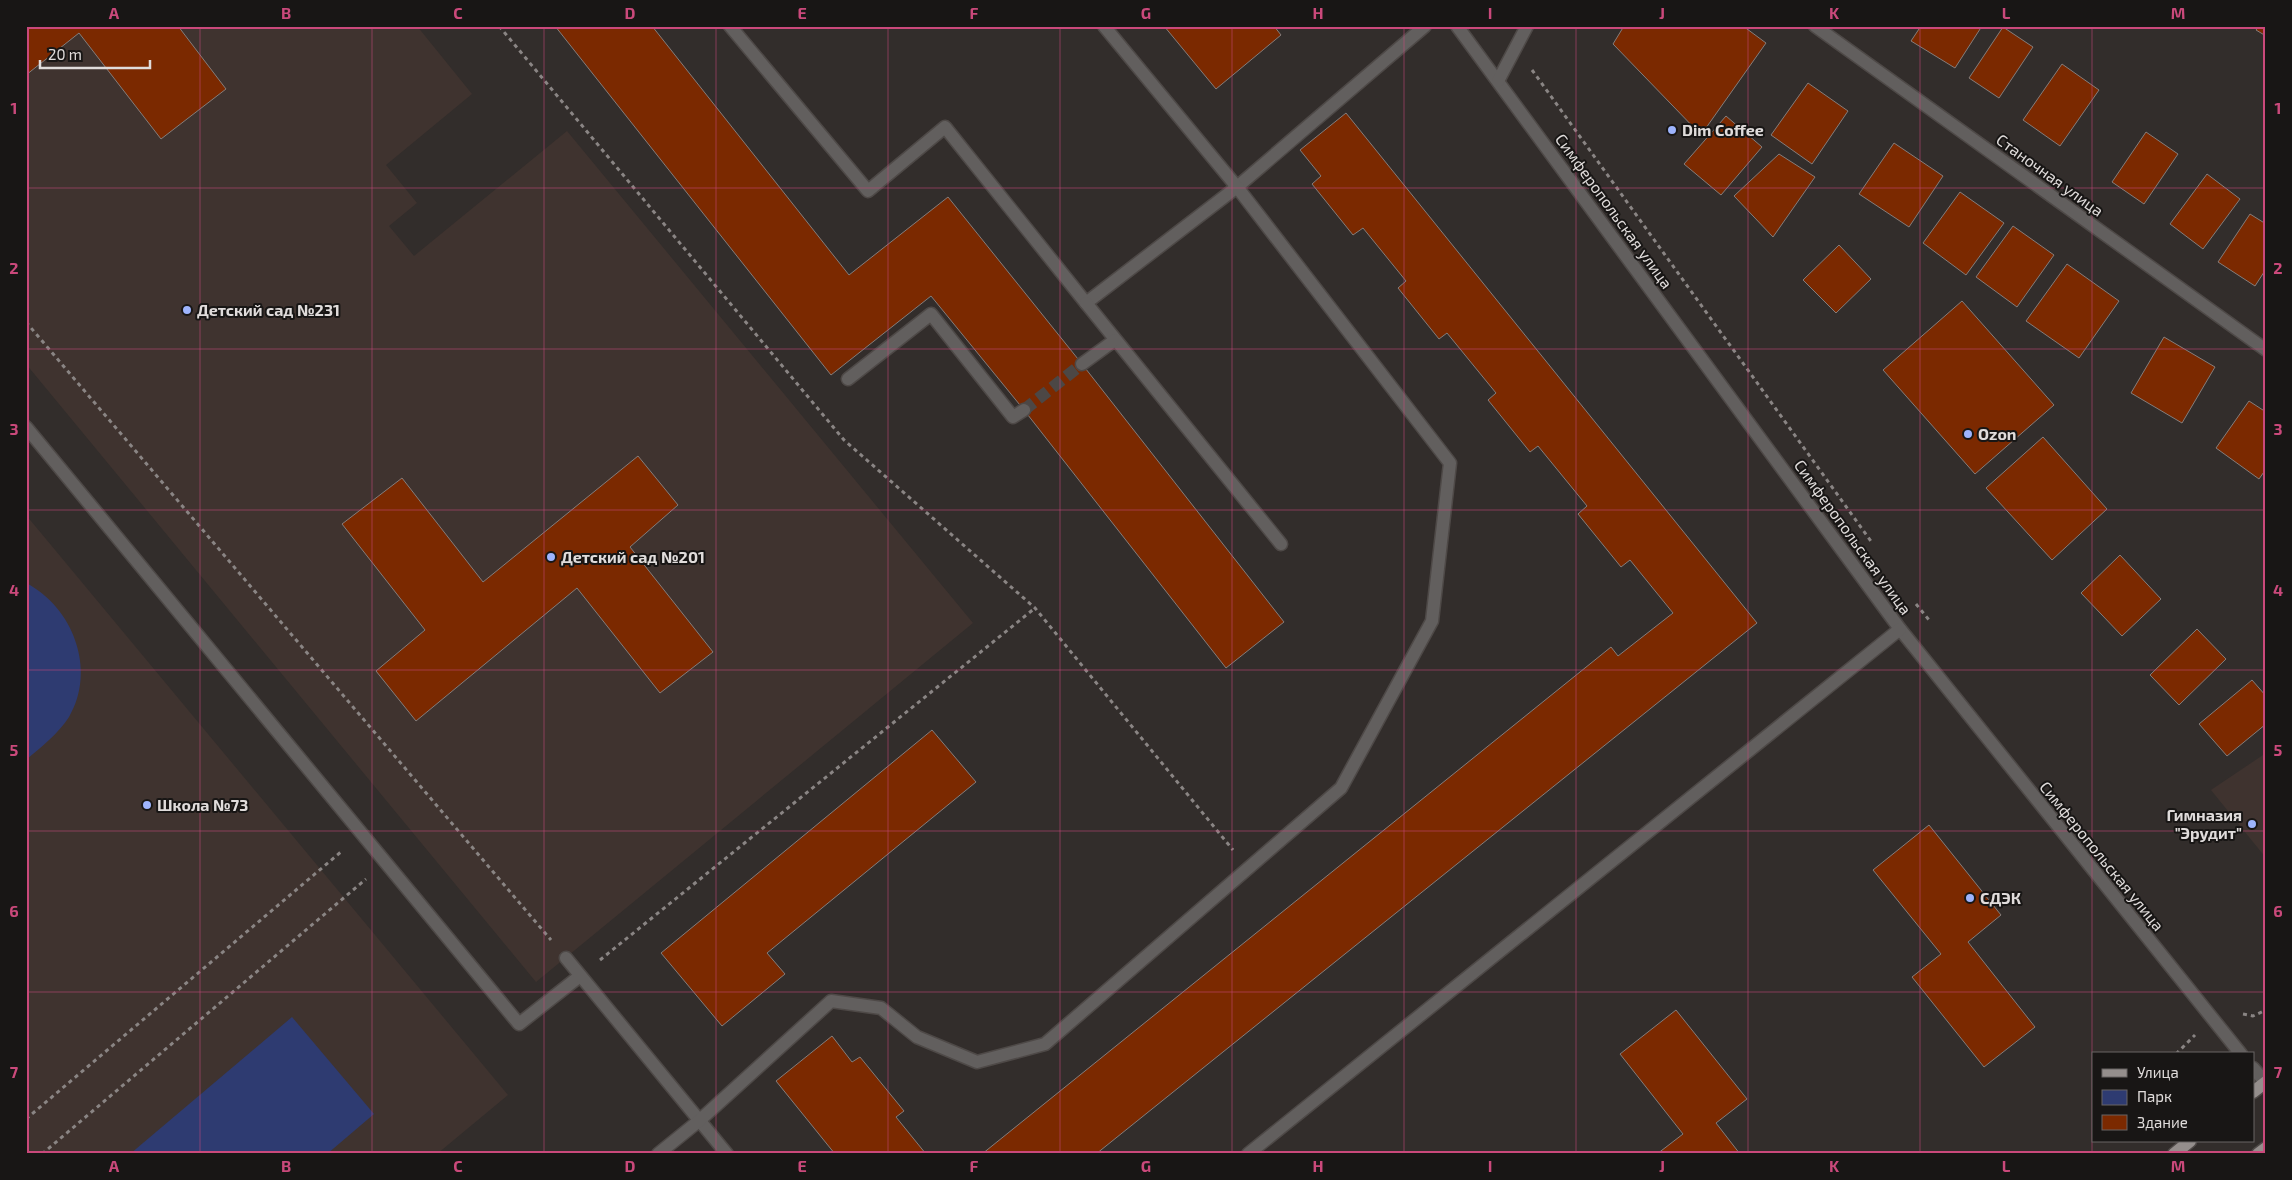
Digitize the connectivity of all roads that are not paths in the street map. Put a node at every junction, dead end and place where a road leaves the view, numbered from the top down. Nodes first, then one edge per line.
1 (730, 26) edge
2 (1104, 26) edge
3 (1425, 26) edge
4 (1456, 26) edge
5 (1528, 26) edge
6 (1815, 26) edge
7 (1498, 81) junction
8 (1237, 187) junction
9 (1086, 303) junction
10 (1115, 340) junction
11 (2266, 350) edge
12 (1082, 364) tunnel mouth
13 (848, 379) dead end
14 (1024, 410) dead end
15 (26, 427) edge
16 (1281, 544) dead end
17 (1900, 629) junction
18 (566, 958) road end
19 (580, 976) junction
20 (2239, 1052) edge
21 (2254, 1069) edge
22 (2266, 1082) edge
23 (2254, 1091) edge
24 (700, 1120) junction
25 (2189, 1142) edge
26 (2266, 1148) edge
27 (658, 1154) edge
28 (727, 1154) edge
29 (1248, 1154) edge
30 (2174, 1154) edge
31 (2258, 1154) edge

1 - 9 street
2 - 8 street
3 - 8 street
4 - 7 street, Симферопольская улица
5 - 7 street
6 - 11 street, Станочная улица
7 - 17 street, Симферопольская улица
8 - 9 street
8 - 24 street
9 - 10 street
10 - 12 street
10 - 16 street
13 - 14 street
15 - 19 street
17 - 20 street, Симферопольская улица
17 - 29 street
18 - 19 street
19 - 24 street
21 - 22 street
22 - 23 main road
24 - 27 street
24 - 28 street
25 - 30 main road
26 - 31 main road

